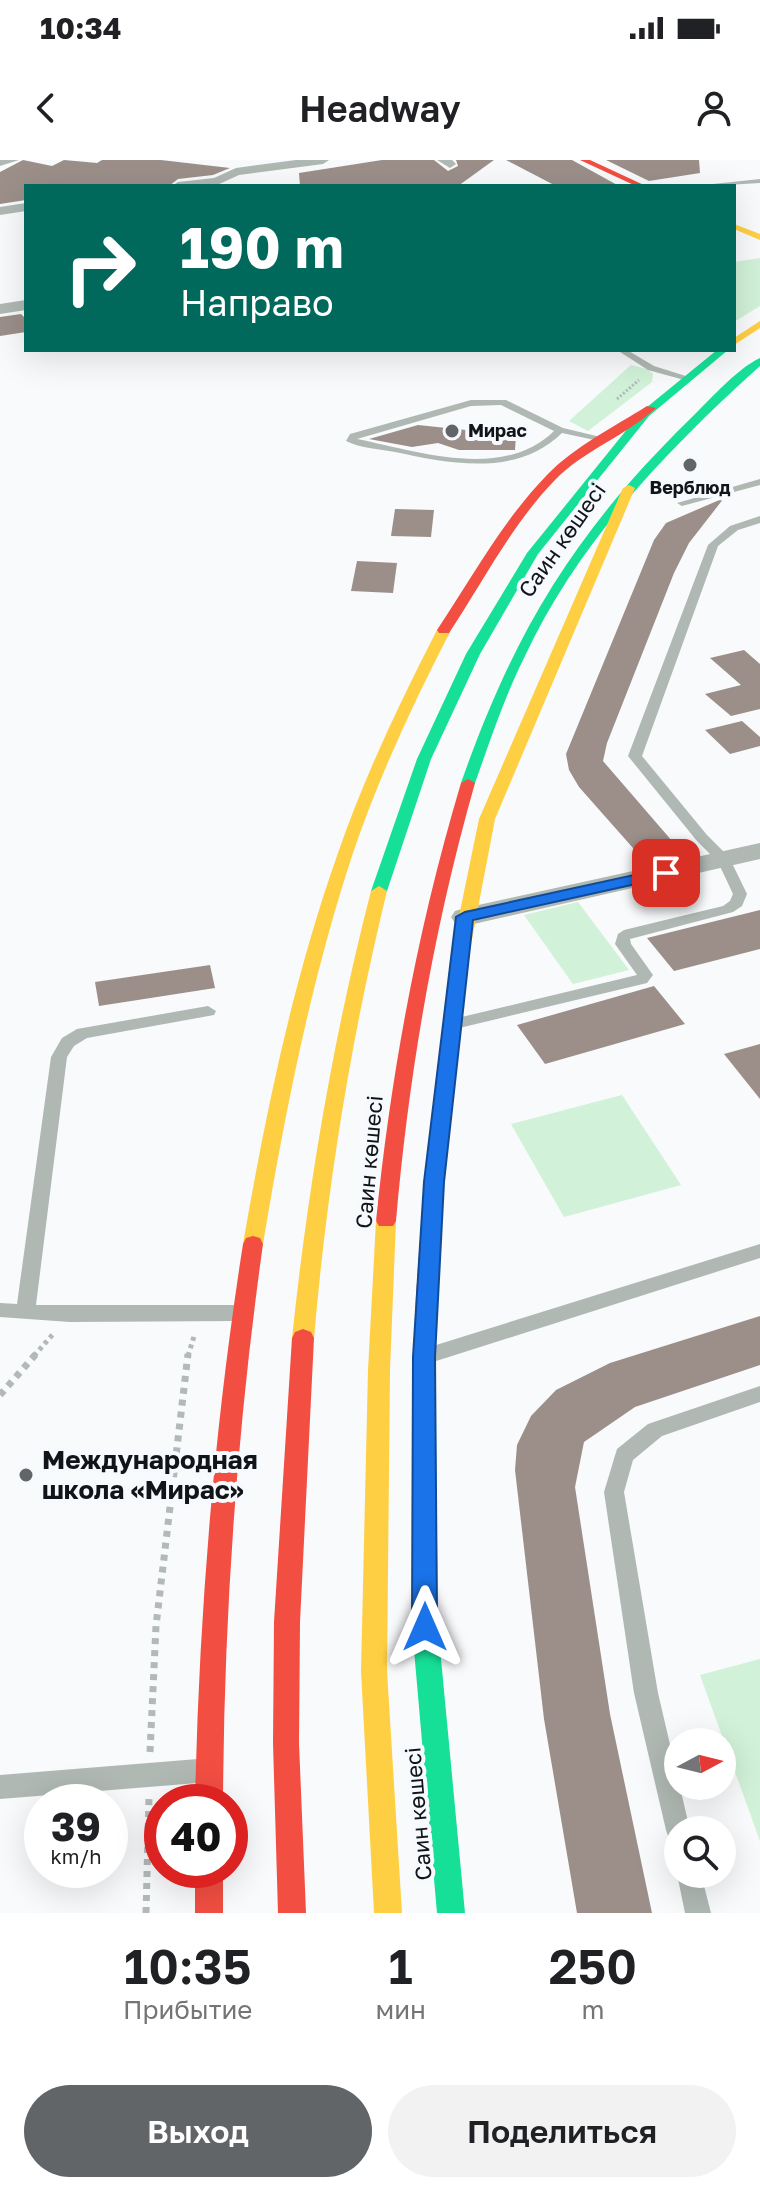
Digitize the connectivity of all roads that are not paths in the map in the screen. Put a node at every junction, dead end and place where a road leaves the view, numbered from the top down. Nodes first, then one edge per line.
1 (13, 160) edge
2 (323, 160) edge
3 (584, 160) edge
4 (0, 162) edge
5 (225, 162) edge
6 (272, 167) junction
7 (760, 181) edge
8 (194, 184) edge
9 (638, 184) edge
10 (732, 184) edge
11 (24, 207) edge
12 (0, 211) edge
13 (736, 227) edge
14 (760, 237) edge
15 (24, 305) edge
16 (0, 309) edge
17 (758, 324) edge
18 (736, 340) edge
19 (624, 352) edge
20 (720, 352) edge
21 (760, 361) edge
22 (688, 378) junction
23 (651, 408) junction
24 (560, 430) junction
25 (604, 439) junction
26 (760, 482) edge
27 (629, 488) junction
28 (682, 503) dead end
29 (760, 519) edge
30 (760, 851) edge
31 (724, 860) junction
32 (465, 917) junction
33 (208, 1011) dead end
34 (450, 1026) junction
35 (760, 1251) edge
36 (0, 1310) edge
37 (26, 1310) junction
38 (241, 1313) junction
39 (424, 1357) junction
40 (760, 1394) edge
41 (209, 1770) junction
42 (209, 1784) edge
43 (0, 1787) edge
44 (675, 1816) edge
45 (209, 1888) edge
46 (692, 1888) edge
47 (209, 1913) edge
48 (292, 1913) edge
49 (388, 1913) edge
50 (451, 1913) edge
51 (698, 1913) edge

1 - 4 street
2 - 6 street
3 - 9 main road
5 - 6 street
6 - 8 street
7 - 10 lane
11 - 12 street
13 - 14 main road
15 - 16 street
17 - 18 main road
19 - 22 lane
20 - 22 main road, Саин көшесі
21 - 27 main road
22 - 23 main road, Саин көшесі
23 - 25 main road, Саин көшесі
23 - 48 main road, Саин көшесі
24 - 24 lane
24 - 25 lane
25 - 38 main road, Саин көшесі
26 - 28 lane
27 - 32 main road, Саин көшесі
27 - 49 main road, Саин көшесі
29 - 31 lane
30 - 31 street
31 - 32 street
31 - 34 lane
32 - 34 main road, Саин көшесі
33 - 37 lane
34 - 39 main road, Саин көшесі
35 - 39 lane
36 - 37 lane
37 - 38 lane
38 - 41 main road, Саин көшесі
39 - 50 main road, Саин көшесі
40 - 44 lane
41 - 42 main road, Саин көшесі
41 - 43 lane
45 - 47 main road
46 - 51 lane

